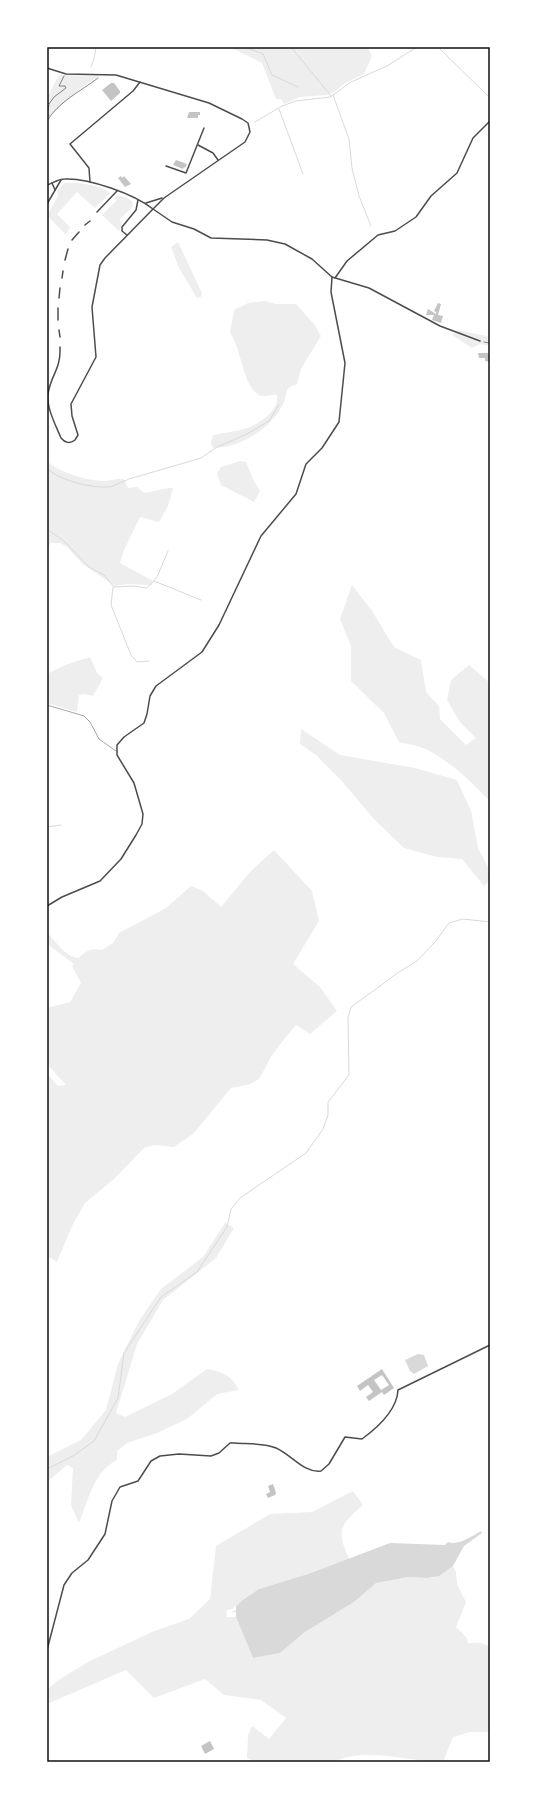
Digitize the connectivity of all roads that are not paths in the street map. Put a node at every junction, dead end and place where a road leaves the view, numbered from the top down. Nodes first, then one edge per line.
1 (47, 68) edge
2 (140, 82) junction
3 (490, 121) edge
4 (204, 128) dead end
5 (198, 146) junction
6 (218, 160) junction
7 (166, 166) dead end
8 (61, 180) junction
9 (90, 182) junction
10 (52, 183) junction
11 (47, 185) edge
12 (55, 190) junction
13 (117, 192) junction
14 (164, 198) junction
15 (138, 200) junction
16 (47, 204) edge
17 (146, 204) junction
18 (153, 209) junction
19 (98, 212) dead end
20 (90, 220) dead end
21 (85, 225) dead end
22 (79, 232) dead end
23 (127, 235) junction
24 (72, 240) dead end
25 (68, 249) dead end
26 (65, 260) dead end
27 (63, 271) dead end
28 (332, 277) junction
29 (62, 278) dead end
30 (335, 278) junction
31 (60, 288) dead end
32 (59, 298) dead end
33 (58, 308) dead end
34 (58, 320) dead end
35 (59, 330) dead end
36 (60, 337) dead end
37 (480, 341) road end
38 (60, 347) dead end
39 (47, 706) edge
40 (116, 751) junction
41 (47, 906) edge
42 (490, 1345) edge
43 (47, 1650) edge

1 - 2 street
2 - 6 street
2 - 9 street
3 - 30 street
4 - 5 street
5 - 6 street
5 - 7 street
6 - 14 street
8 - 9 street
8 - 10 street
8 - 12 street
9 - 13 street
10 - 11 street
10 - 12 street
12 - 16 street
13 - 15 street
13 - 19 street
14 - 17 street
14 - 18 street
15 - 17 street
15 - 23 street
17 - 18 street
18 - 23 street
18 - 28 street
20 - 21 street
22 - 24 street
23 - 38 street
25 - 26 street
27 - 29 street
28 - 30 street
28 - 40 street
30 - 37 street
31 - 32 street
33 - 34 street
35 - 36 street
39 - 40 lane
40 - 41 street
42 - 43 street

